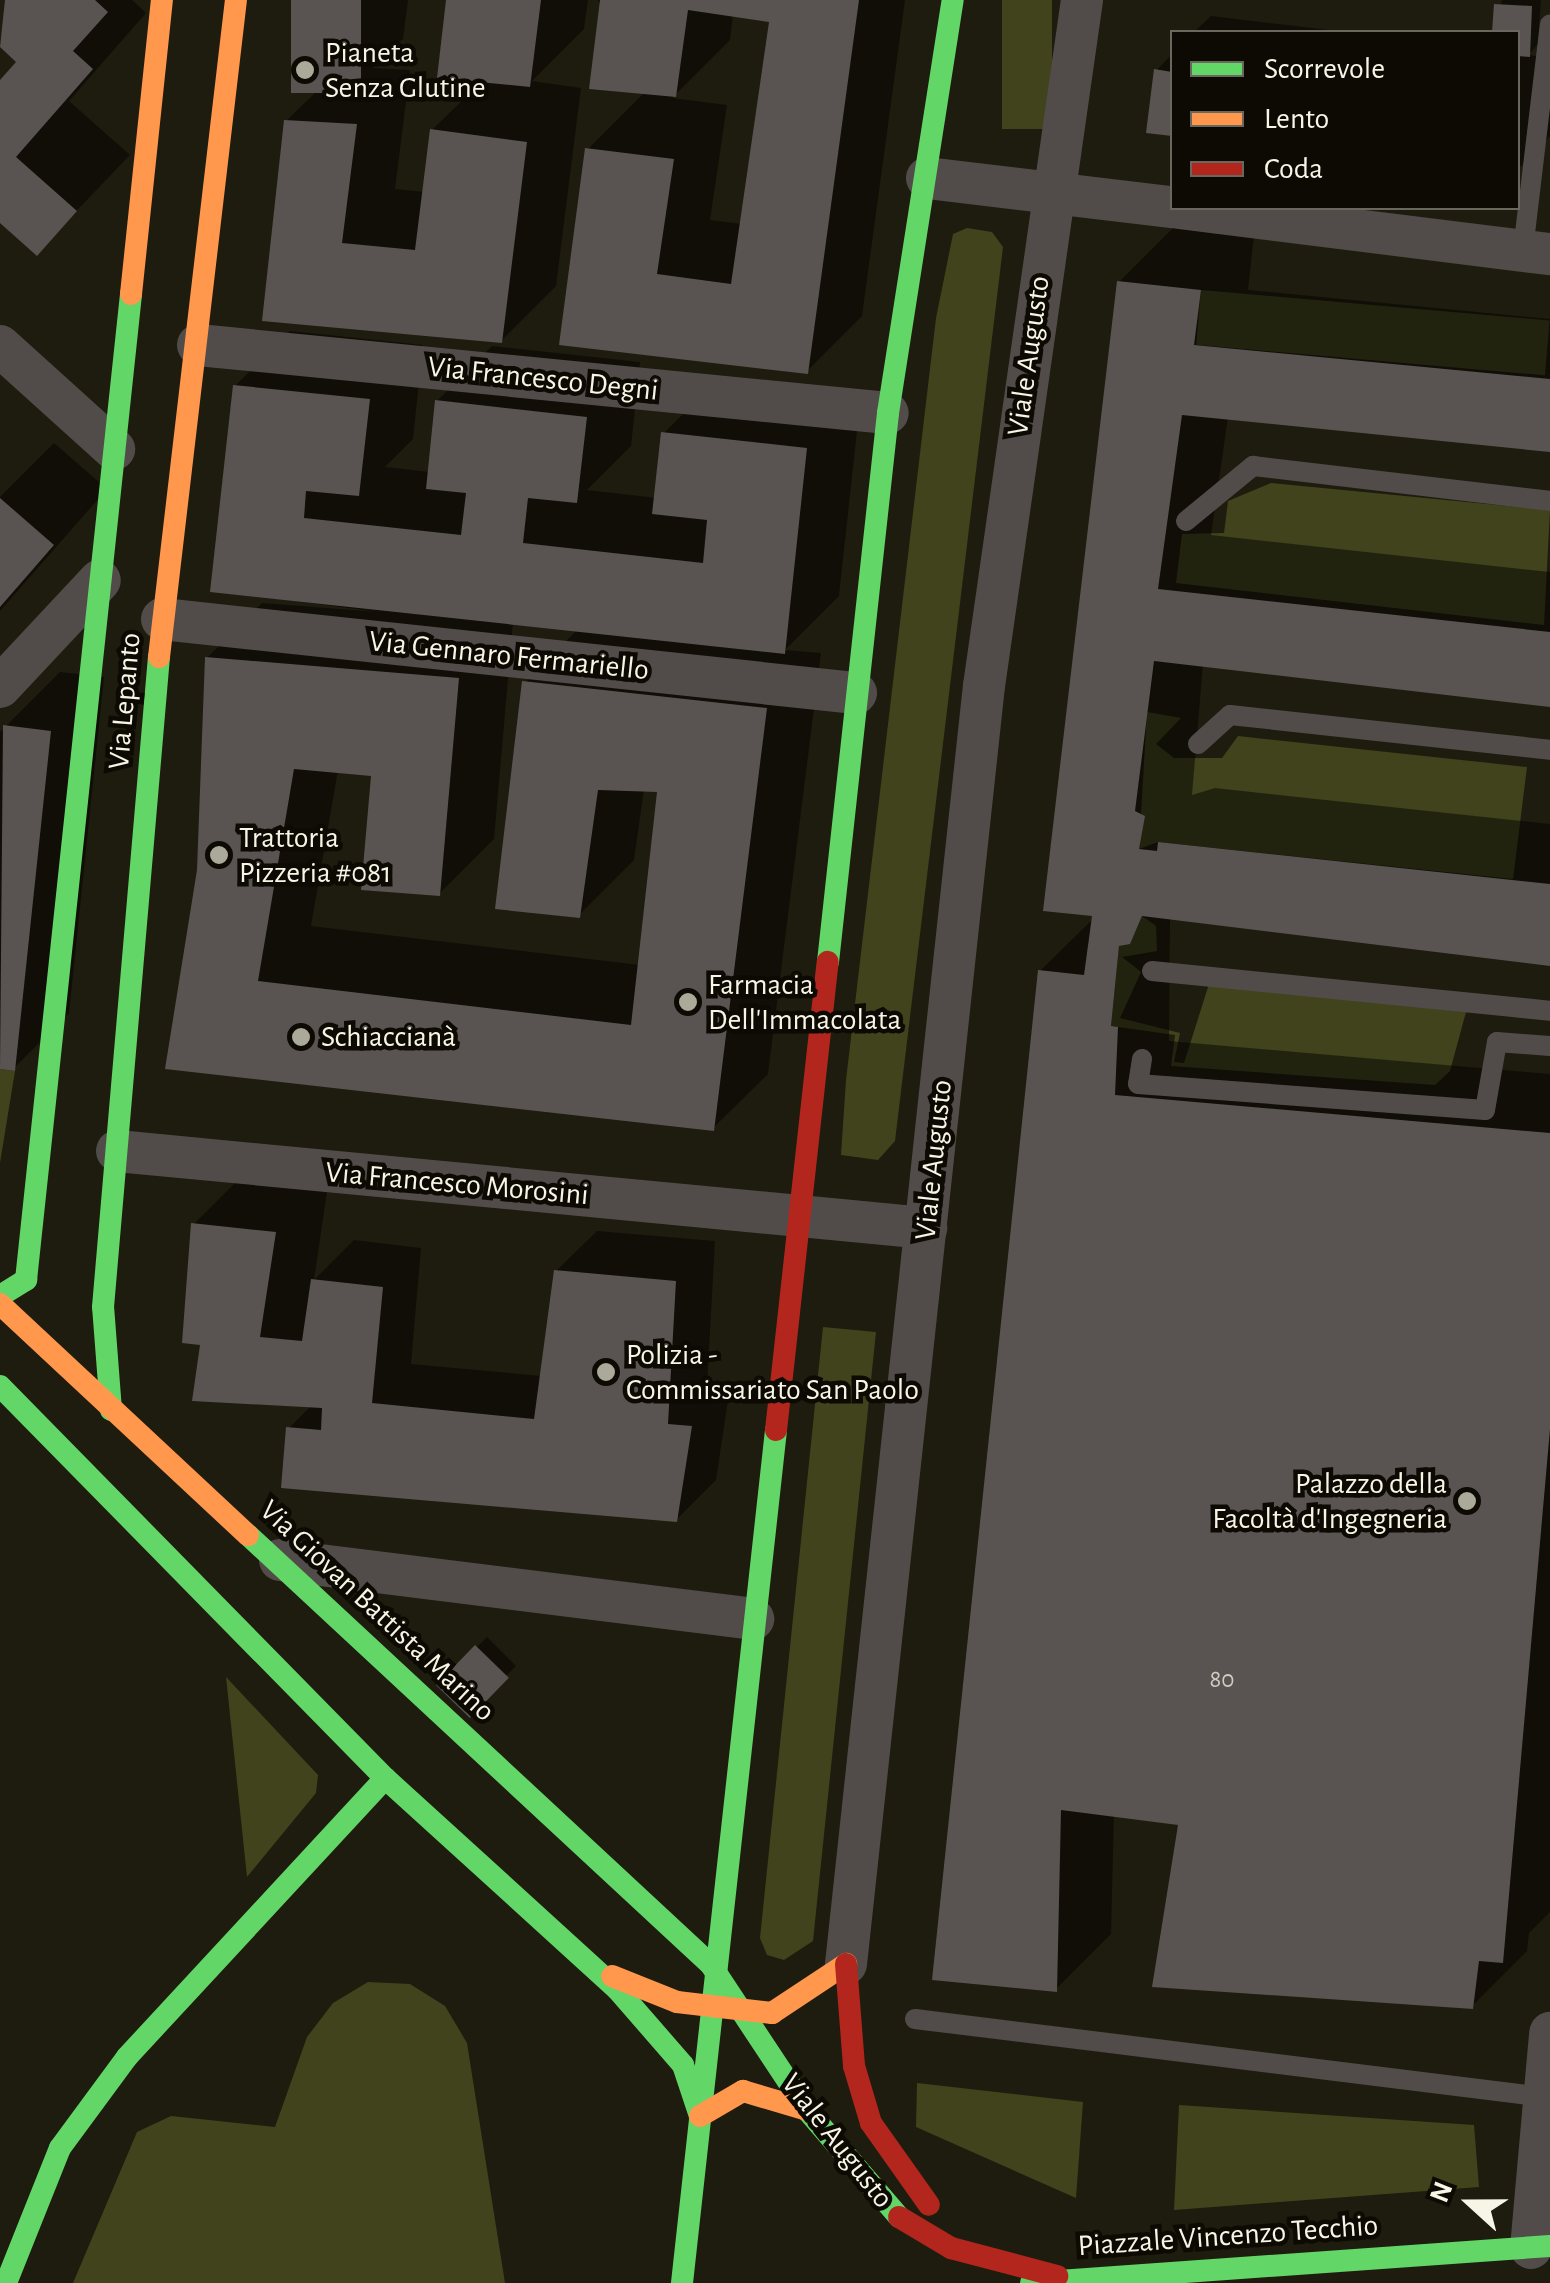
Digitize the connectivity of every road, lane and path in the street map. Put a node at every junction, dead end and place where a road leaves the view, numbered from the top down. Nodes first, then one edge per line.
1 (162, 0) edge
2 (236, 0) edge
3 (953, 0) edge
4 (1082, 0) edge
5 (1550, 24) edge
6 (927, 178) junction
7 (1054, 193) junction
8 (1170, 206) edge
9 (1200, 210) edge
10 (1536, 252) edge
11 (198, 345) junction
12 (0, 346) edge
13 (888, 413) junction
14 (114, 449) junction
15 (1550, 501) edge
16 (106, 521) junction
17 (1186, 521) dead end
18 (172, 526) junction
19 (100, 580) junction
20 (162, 619) junction
21 (0, 687) edge
22 (856, 693) junction
23 (1198, 744) dead end
24 (1550, 750) edge
25 (1152, 972) dead end
26 (1550, 1010) edge
27 (1550, 1046) edge
28 (1142, 1060) dead end
29 (117, 1151) junction
30 (796, 1216) junction
31 (926, 1228) junction
32 (0, 1296) edge
33 (0, 1304) edge
34 (0, 1386) edge
35 (111, 1410) junction
36 (280, 1560) junction
37 (752, 1619) junction
38 (385, 1778) junction
39 (725, 1847) junction
40 (644, 1901) junction
41 (846, 1964) junction
42 (711, 1965) junction
43 (596, 1967) junction
44 (708, 2009) junction
45 (744, 2014) junction
46 (915, 2020) dead end
47 (1550, 2033) edge
48 (1544, 2097) junction
49 (807, 2110) junction
50 (700, 2116) junction
51 (1540, 2247) edge
52 (1007, 2264) junction
53 (1057, 2276) junction
54 (6, 2283) edge
55 (682, 2283) edge
56 (1031, 2283) edge

1 - 14 main road, Via Lepanto
2 - 11 main road, Via Lepanto
3 - 6 main road
4 - 7 street, Viale Augusto
5 - 10 lane
6 - 7 street
6 - 13 main road
7 - 8 street
7 - 31 street, Viale Augusto
9 - 10 street
11 - 13 street, Via Francesco Degni
11 - 18 main road, Via Lepanto
12 - 14 street
13 - 22 main road
14 - 16 main road, Via Lepanto
15 - 17 lane
16 - 18 main road
16 - 19 main road, Via Lepanto
18 - 20 main road, Via Lepanto
19 - 21 street
19 - 32 main road, Via Lepanto
20 - 22 street, Via Gennaro Fermariello
20 - 29 main road, Via Lepanto
22 - 30 main road
23 - 24 lane
25 - 26 lane
27 - 28 lane
29 - 30 street, Via Francesco Morosini
29 - 35 main road, Via Lepanto
30 - 31 street, Via Francesco Morosini
30 - 37 main road
31 - 41 street, Viale Augusto
33 - 35 main road, Via Giovan Battista Marino
34 - 38 main road
35 - 36 main road, Via Giovan Battista Marino
36 - 37 street
36 - 40 main road, Via Giovan Battista Marino
37 - 39 main road
38 - 43 main road
38 - 54 main road
39 - 40 main road
39 - 42 main road
40 - 42 main road, Via Giovan Battista Marino
41 - 45 main road
41 - 52 main road, Viale Augusto
42 - 44 main road
42 - 45 main road, Viale Augusto
43 - 44 main road
43 - 50 main road
44 - 45 main road
44 - 50 main road
45 - 49 main road, Viale Augusto
46 - 48 lane
47 - 48 street
48 - 51 street
49 - 50 main road
49 - 52 main road, Viale Augusto
50 - 55 main road
51 - 53 main road, Piazzale Vincenzo Tecchio
52 - 53 main road, Viale Augusto
53 - 56 main road, Piazzale Vincenzo Tecchio

